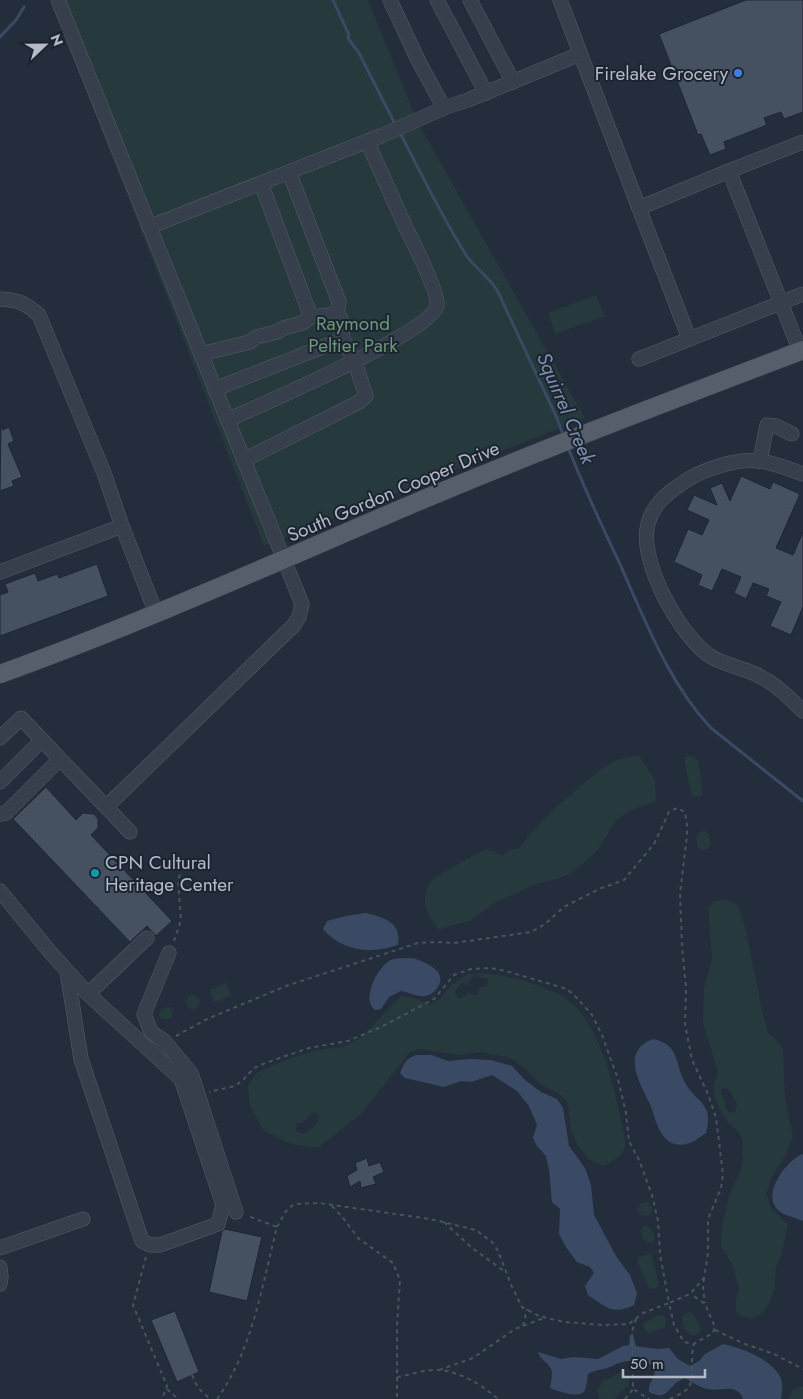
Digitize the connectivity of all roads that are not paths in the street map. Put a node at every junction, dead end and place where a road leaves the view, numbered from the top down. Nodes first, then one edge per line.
1 (58, 0) edge
2 (390, 0) edge
3 (437, 0) edge
4 (470, 0) edge
5 (560, 0) edge
6 (580, 54) junction
7 (513, 82) junction
8 (486, 92) junction
9 (444, 108) junction
10 (367, 141) junction
11 (803, 142) edge
12 (729, 171) junction
13 (289, 172) junction
14 (260, 183) junction
15 (639, 208) junction
16 (149, 227) junction
17 (803, 294) edge
18 (0, 299) edge
19 (781, 302) junction
20 (337, 312) junction
21 (311, 317) junction
22 (689, 338) junction
23 (344, 339) junction
24 (802, 350) edge
25 (201, 354) junction
26 (639, 359) dead end
27 (354, 362) junction
28 (215, 389) junction
29 (228, 420) junction
30 (792, 434) dead end
31 (244, 460) junction
32 (760, 461) junction
33 (803, 474) edge
34 (122, 526) junction
35 (284, 560) junction
36 (0, 572) edge
37 (156, 613) junction
38 (0, 674) edge
39 (803, 711) edge
40 (0, 738) edge
41 (42, 740) junction
42 (60, 759) junction
43 (0, 782) edge
44 (106, 807) junction
45 (0, 814) edge
46 (130, 832) dead end
47 (0, 891) edge
48 (147, 938) dead end
49 (169, 953) road end
50 (67, 971) junction
51 (88, 994) junction
52 (236, 1212) road end
53 (82, 1219) dead end
54 (0, 1248) edge
55 (0, 1267) edge
56 (0, 1284) edge

1 - 16 lane
2 - 9 lane
3 - 8 lane
4 - 7 lane
5 - 6 lane
6 - 7 lane
6 - 15 lane
7 - 8 lane
8 - 9 lane
9 - 10 lane
10 - 13 lane
10 - 27 lane
11 - 12 lane
12 - 15 lane
12 - 19 lane
13 - 14 lane
13 - 20 lane
14 - 16 lane
14 - 21 lane
15 - 22 lane
16 - 25 lane
17 - 19 lane
18 - 34 lane
19 - 22 lane
19 - 24 lane
20 - 21 lane
20 - 23 lane
21 - 25 lane
22 - 26 lane
23 - 27 lane
23 - 28 lane
24 - 35 main road, South Gordon Cooper Drive
25 - 28 lane
27 - 29 lane
27 - 31 lane
28 - 29 lane
29 - 31 lane
30 - 32 lane
31 - 35 lane
32 - 33 lane
32 - 39 lane
34 - 36 lane
34 - 37 lane
35 - 37 main road, South Gordon Cooper Drive
35 - 44 lane
37 - 38 main road, South Gordon Cooper Drive
40 - 41 lane
41 - 42 lane
41 - 43 lane
42 - 44 lane
42 - 45 lane
44 - 46 lane
47 - 50 lane
48 - 51 lane
49 - 52 lane
50 - 51 lane
50 - 51 lane
53 - 54 lane
55 - 56 lane

